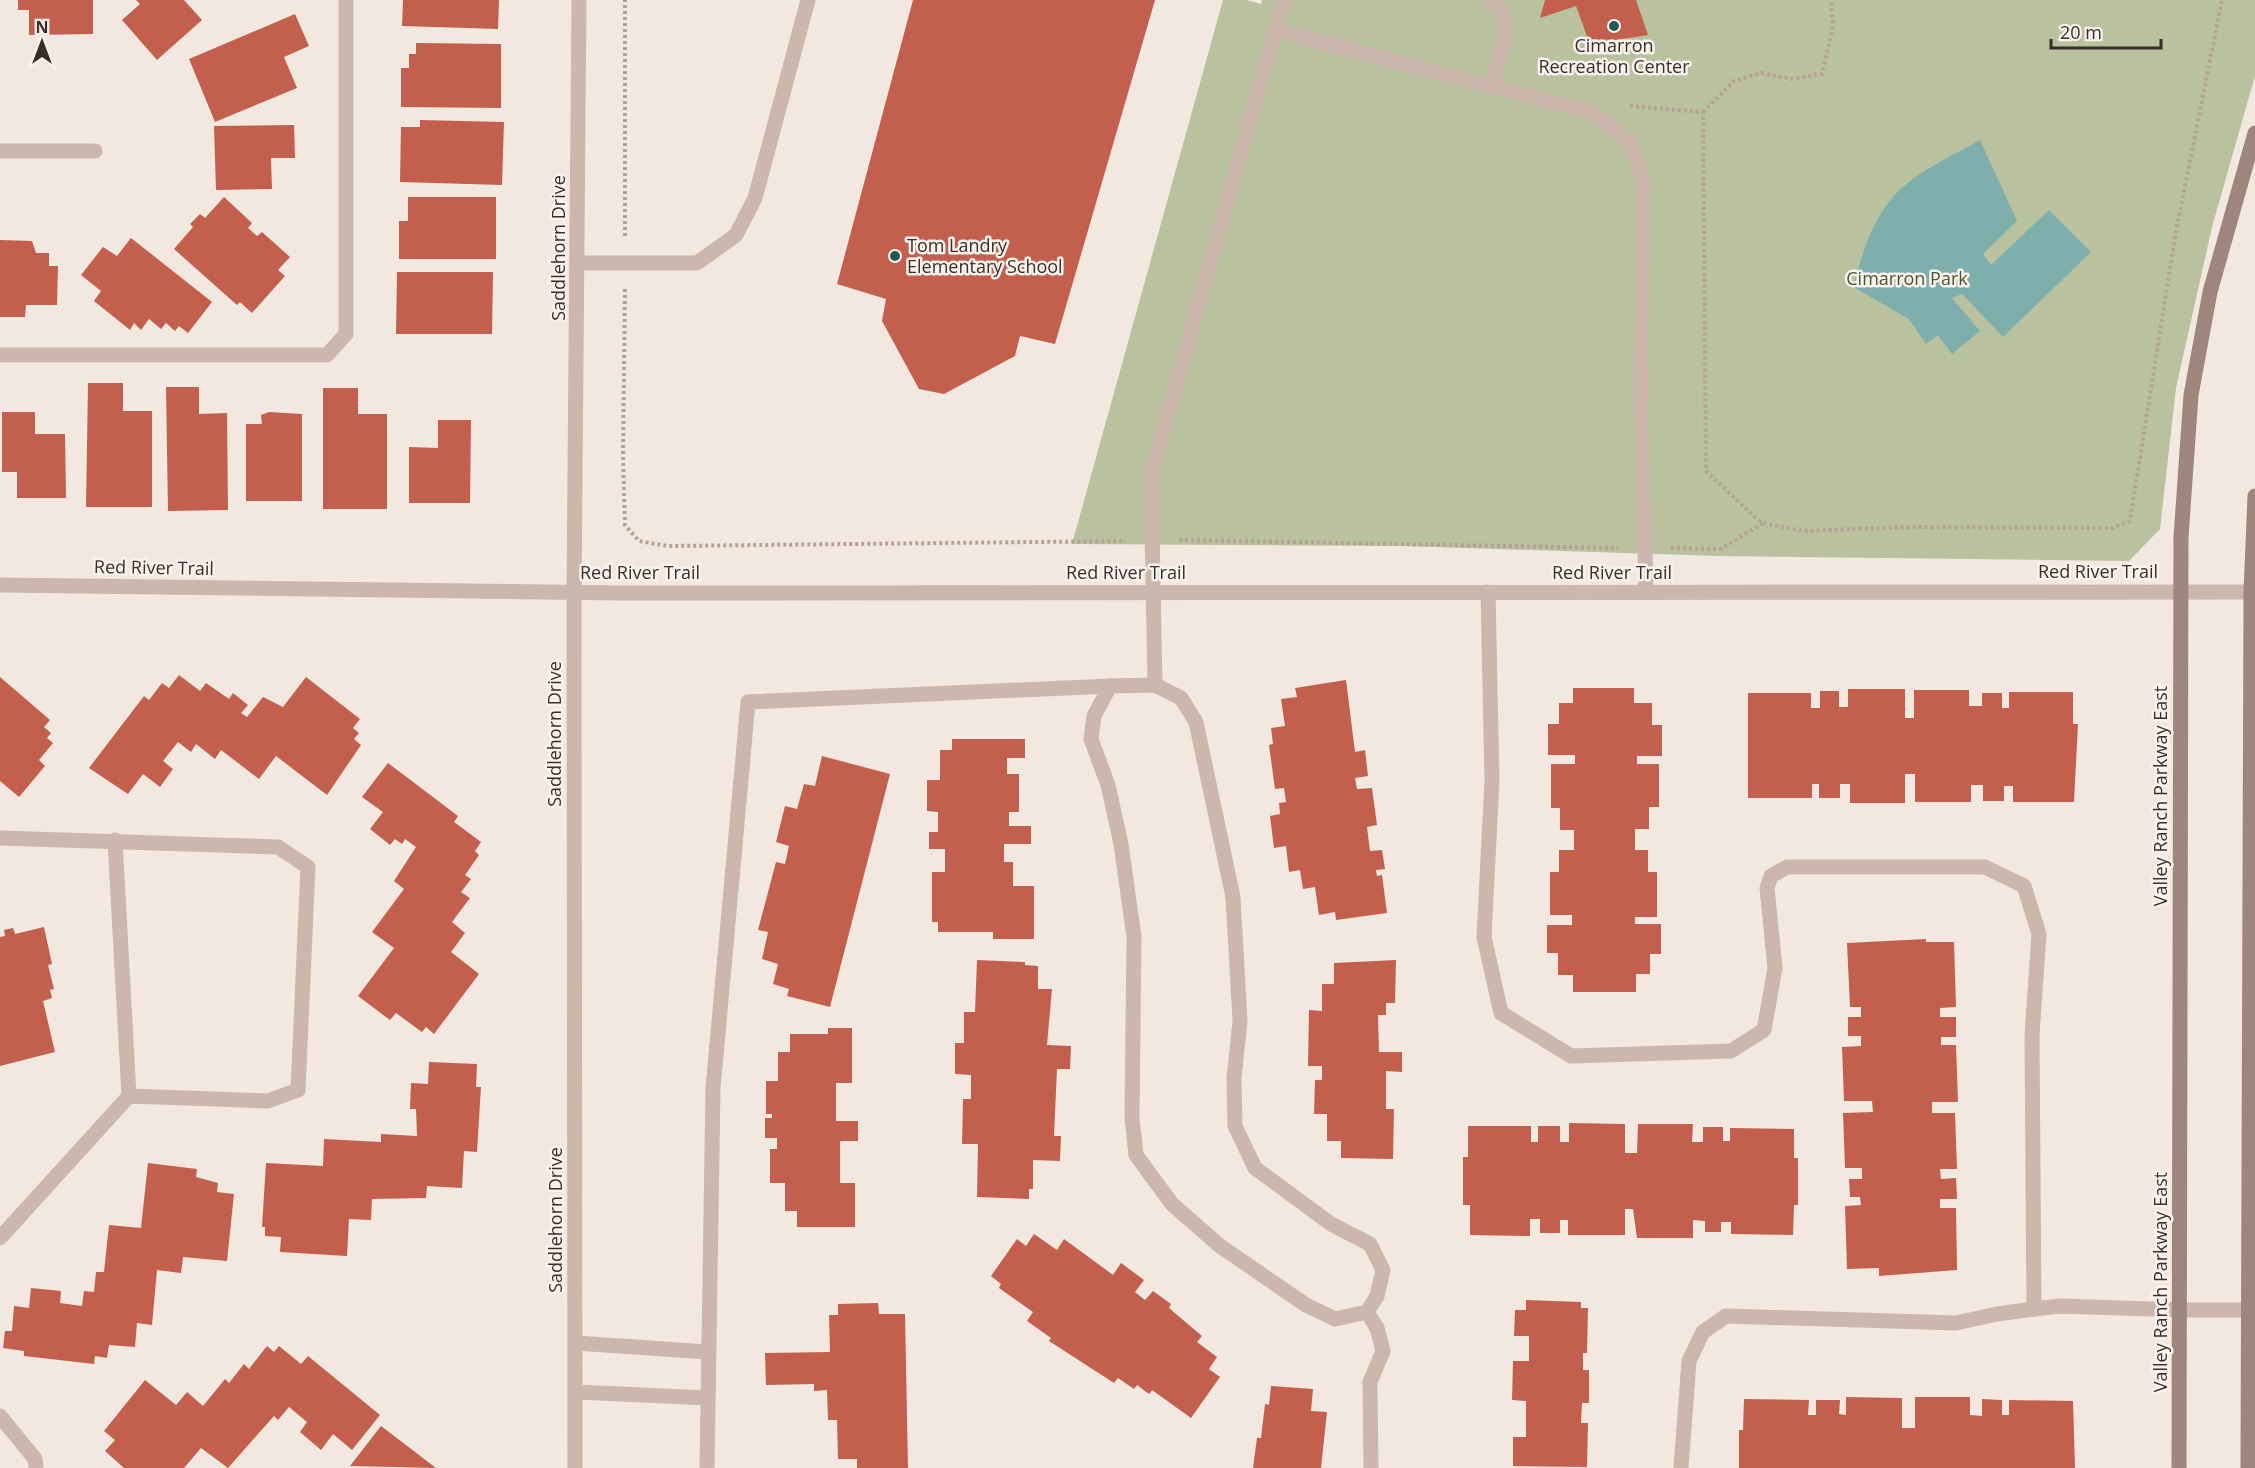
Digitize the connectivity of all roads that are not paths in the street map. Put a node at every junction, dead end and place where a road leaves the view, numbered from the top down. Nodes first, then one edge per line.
1 (346, 0) edge
2 (579, 0) edge
3 (808, 0) edge
4 (1285, 0) edge
5 (1491, 0) edge
6 (1275, 30) junction
7 (1492, 87) junction
8 (2255, 132) edge
9 (0, 151) edge
10 (95, 151) dead end
11 (579, 263) junction
12 (0, 355) edge
13 (2255, 496) edge
14 (0, 585) edge
15 (2180, 591) junction
16 (1488, 592) junction
17 (1646, 592) junction
18 (2251, 592) junction
19 (574, 593) junction
20 (1153, 593) junction
21 (1155, 685) junction
22 (1110, 686) junction
23 (0, 838) edge
24 (115, 840) junction
25 (129, 1096) junction
26 (0, 1238) edge
27 (2034, 1310) junction
28 (2181, 1310) junction
29 (2252, 1310) edge
30 (1367, 1312) junction
31 (576, 1343) junction
32 (708, 1352) junction
33 (576, 1392) junction
34 (708, 1398) junction
35 (0, 1416) edge
36 (36, 1468) edge
37 (575, 1468) edge
38 (707, 1468) edge
39 (1371, 1468) edge
40 (1681, 1468) edge
41 (2179, 1468) edge
42 (2248, 1468) edge

1 - 12 street
2 - 11 street, Saddlehorn Drive
3 - 11 street
4 - 6 street
5 - 7 street
6 - 7 street
6 - 20 street
7 - 17 street
8 - 15 main road, Valley Ranch Parkway East
9 - 10 street
11 - 19 street, Saddlehorn Drive
13 - 18 main road
14 - 19 street, Red River Trail
15 - 17 street, Red River Trail
15 - 18 street, Red River Trail
15 - 28 main road, Valley Ranch Parkway East
16 - 17 street, Red River Trail
16 - 20 street, Red River Trail
16 - 27 street
18 - 29 main road
19 - 20 street, Red River Trail
19 - 31 street, Saddlehorn Drive
20 - 21 street
21 - 22 street
21 - 30 street
22 - 30 street
22 - 32 street
23 - 24 street
24 - 25 street
24 - 25 street
25 - 26 street
27 - 28 street
27 - 40 street
28 - 29 street
28 - 41 main road, Valley Ranch Parkway East
29 - 42 main road
30 - 39 street
31 - 32 street
31 - 33 street, Saddlehorn Drive
32 - 34 street
33 - 34 street
33 - 37 street, Saddlehorn Drive
34 - 38 street
35 - 36 street

